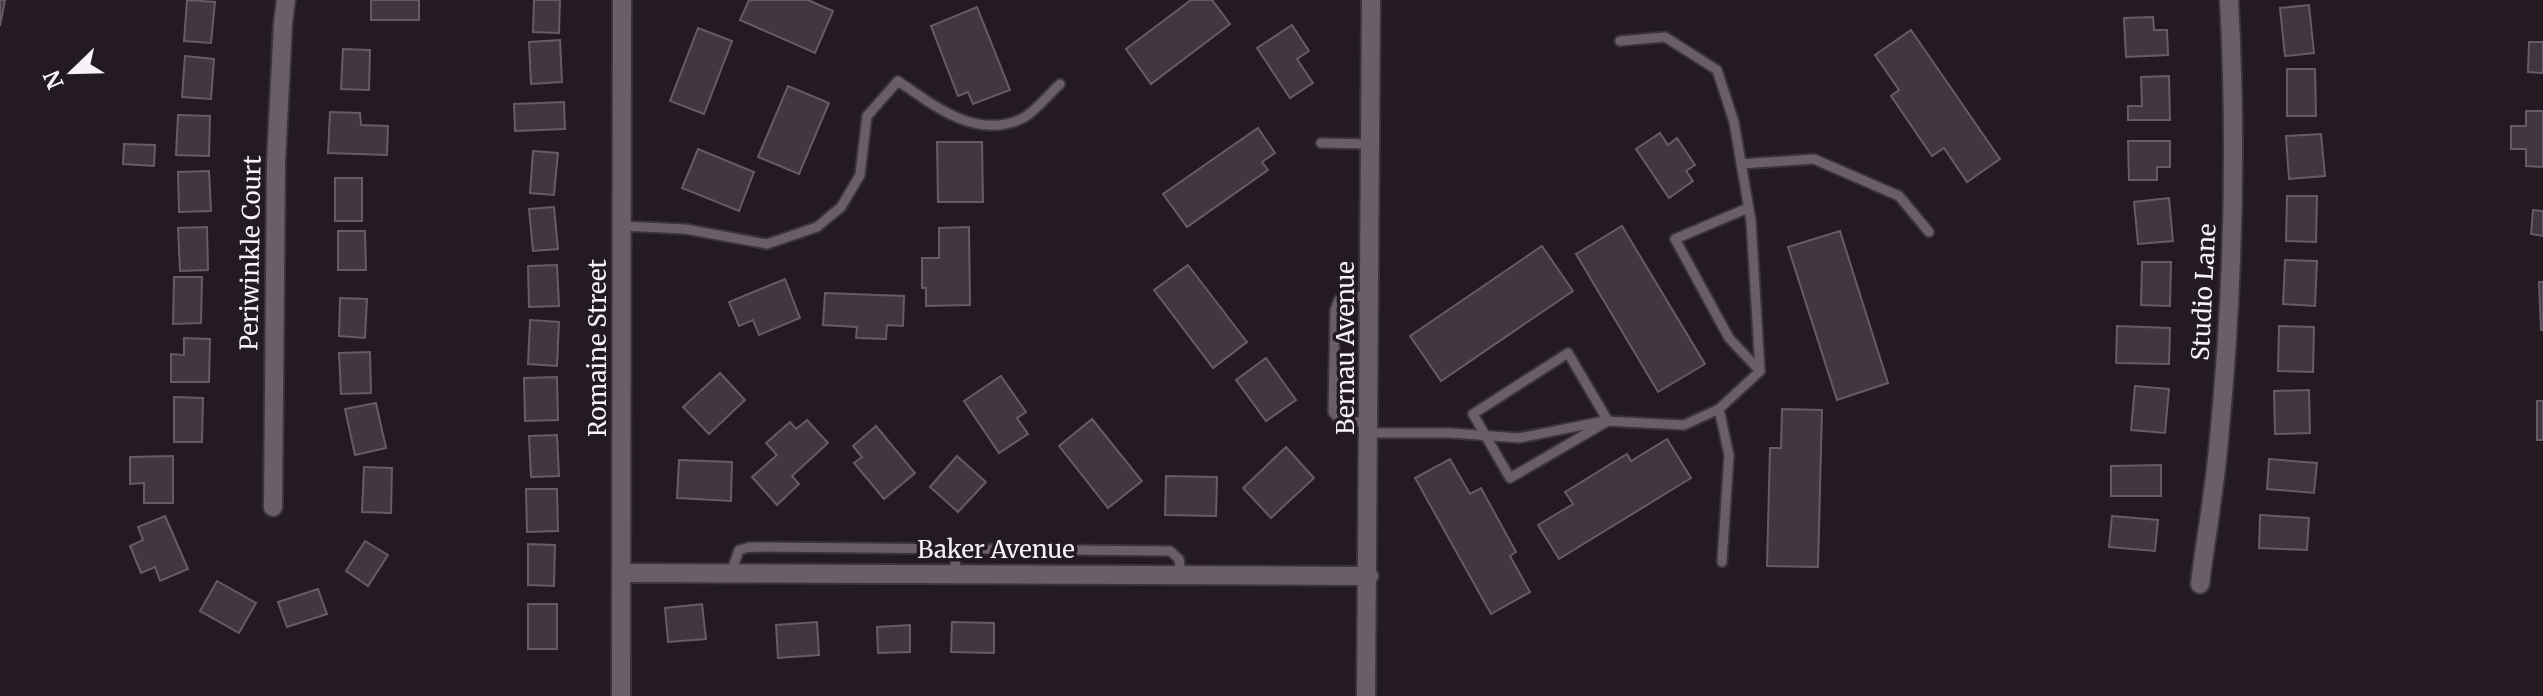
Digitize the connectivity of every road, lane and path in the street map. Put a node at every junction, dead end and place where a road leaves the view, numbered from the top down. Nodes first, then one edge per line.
1 (286, 0) edge
2 (622, 0) edge
3 (1371, 0) edge
4 (2229, 0) edge
5 (1620, 41) dead end
6 (1060, 84) dead end
7 (1321, 143) dead end
8 (1371, 144) junction
9 (1741, 164) junction
10 (1748, 208) junction
11 (622, 226) junction
12 (1929, 232) dead end
13 (1370, 294) junction
14 (1760, 371) junction
15 (1719, 409) junction
16 (1608, 421) junction
17 (1369, 429) junction
18 (1486, 435) junction
19 (273, 507) dead end
20 (957, 549) junction
21 (1722, 562) dead end
22 (622, 573) junction
23 (731, 573) junction
24 (954, 574) junction
25 (1181, 575) junction
26 (1369, 576) junction
27 (2200, 584) dead end
28 (621, 696) edge
29 (1366, 696) edge

1 - 19 street, Periwinkle Court
2 - 11 street, Romaine Street
3 - 8 street, Bernau Avenue
4 - 27 street, Studio Lane
5 - 9 lane
6 - 11 lane
7 - 8 lane
8 - 13 street, Bernau Avenue
9 - 10 lane
9 - 12 lane
10 - 14 lane
10 - 14 lane
11 - 22 street, Romaine Street
13 - 17 street, Bernau Avenue
13 - 17 lane
14 - 15 lane
15 - 16 lane
15 - 21 lane
16 - 18 lane
16 - 18 lane
16 - 18 lane
17 - 18 lane
17 - 26 street, Bernau Avenue
20 - 23 lane
20 - 24 lane
20 - 25 lane
22 - 23 street, Baker Avenue
22 - 28 street, Romaine Street
23 - 24 street, Baker Avenue
24 - 25 street, Baker Avenue
25 - 26 street, Baker Avenue
26 - 29 street, Bernau Avenue

